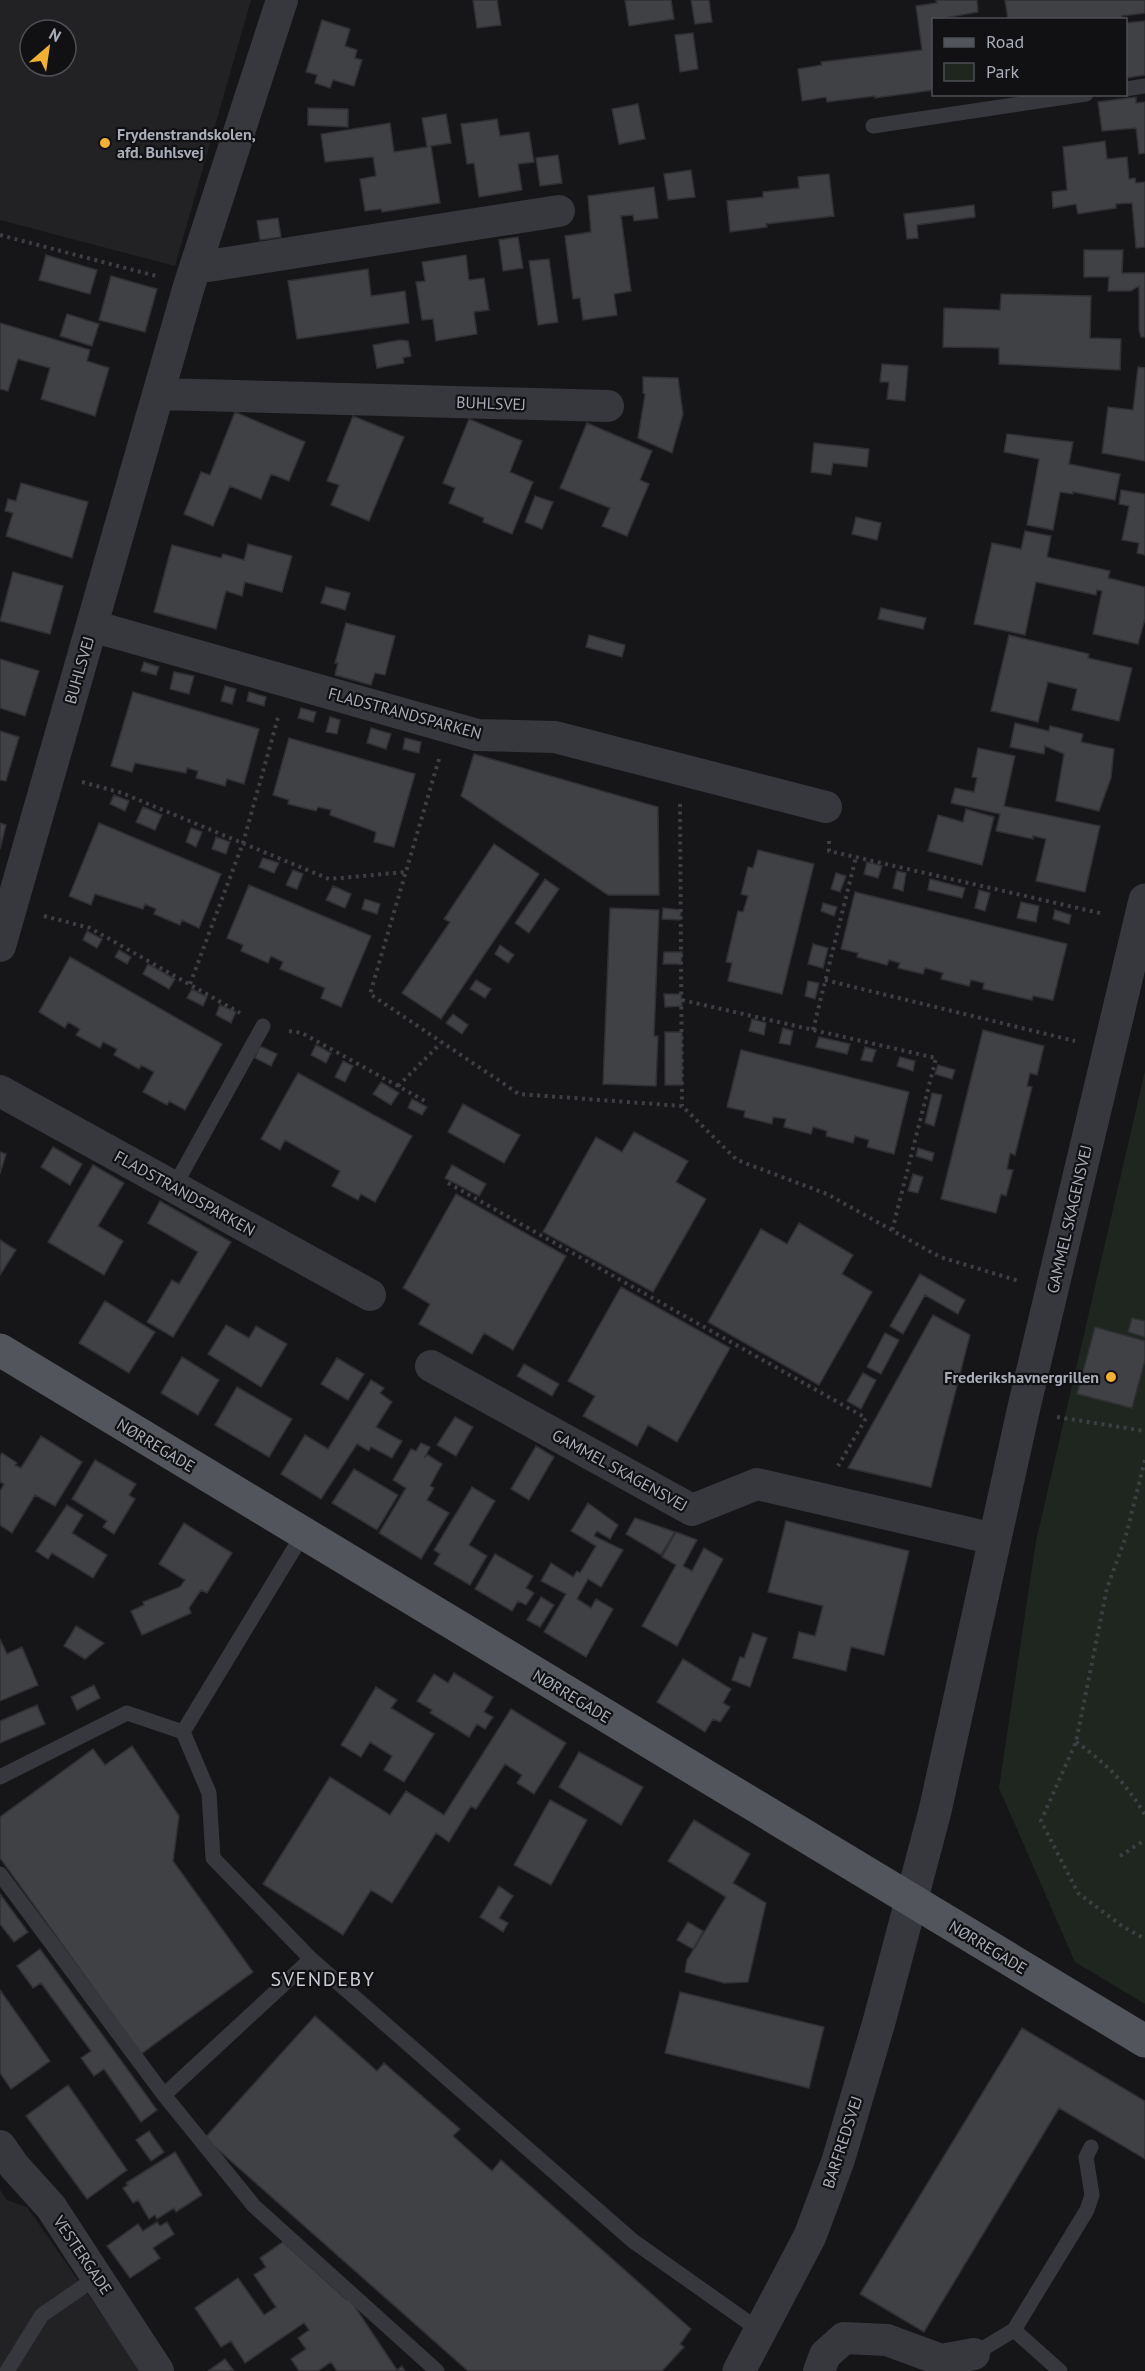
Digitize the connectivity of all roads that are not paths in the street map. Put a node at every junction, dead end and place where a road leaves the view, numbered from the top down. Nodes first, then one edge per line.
1 (282, 0) edge
2 (1145, 86) edge
3 (1127, 89) edge
4 (1073, 96) edge
5 (873, 126) dead end
6 (559, 211) dead end
7 (192, 277) junction
8 (158, 394) junction
9 (608, 406) dead end
10 (92, 626) junction
11 (826, 807) road end
12 (1143, 915) edge
13 (0, 946) edge
14 (263, 1026) road end
15 (0, 1091) edge
16 (174, 1187) junction
17 (370, 1295) dead end
18 (0, 1350) edge
19 (431, 1366) dead end
20 (303, 1534) junction
21 (995, 1539) junction
22 (183, 1732) junction
23 (0, 1777) edge
24 (0, 1874) edge
25 (910, 1900) junction
26 (311, 1959) junction
27 (1145, 2041) edge
28 (164, 2095) junction
29 (0, 2146) edge
30 (1091, 2147) dead end
31 (97, 2277) junction
32 (1014, 2330) junction
33 (762, 2332) junction
34 (974, 2354) joint
35 (7, 2371) edge
36 (158, 2371) edge
37 (437, 2371) edge
38 (739, 2371) edge
39 (819, 2371) edge
40 (1060, 2371) edge

1 - 7 street, BUHLSVEJ
2 - 3 lane
4 - 5 lane
6 - 7 street
7 - 8 street, BUHLSVEJ
8 - 9 street, BUHLSVEJ
8 - 10 street, BUHLSVEJ
10 - 11 street, FLADSTRANDSPARKEN
10 - 13 street, BUHLSVEJ
12 - 21 street, GAMMEL SKAGENSVEJ
14 - 16 lane
15 - 16 street, FLADSTRANDSPARKEN
16 - 17 street, FLADSTRANDSPARKEN
18 - 20 main road, NØRREGADE
19 - 21 street, GAMMEL SKAGENSVEJ
20 - 22 lane
20 - 25 main road, NØRREGADE
21 - 25 street, GAMMEL SKAGENSVEJ
22 - 23 lane
22 - 26 lane
24 - 28 lane
25 - 27 main road, NØRREGADE
25 - 33 street, BARFREDSVEJ
26 - 28 lane
26 - 33 lane
28 - 37 lane
29 - 31 street, VESTERGADE
30 - 32 lane
31 - 35 lane
31 - 36 street, VESTERGADE
32 - 34 lane
32 - 40 lane
33 - 38 street, BARFREDSVEJ
34 - 39 street

